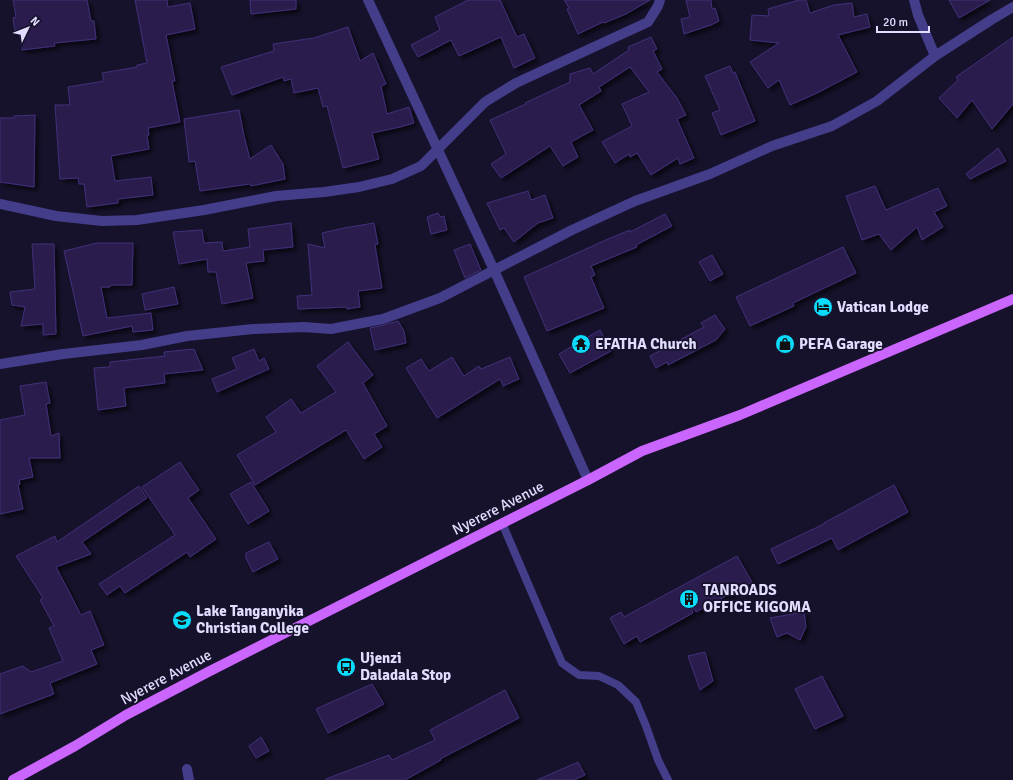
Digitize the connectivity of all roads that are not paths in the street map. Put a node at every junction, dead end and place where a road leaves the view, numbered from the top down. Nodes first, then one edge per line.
1 (368, 0) edge
2 (660, 0) edge
3 (914, 0) edge
4 (1013, 7) edge
5 (935, 56) junction
6 (438, 150) junction
7 (0, 204) edge
8 (494, 270) junction
9 (1013, 299) edge
10 (0, 364) edge
11 (588, 480) junction
12 (502, 523) junction
13 (187, 769) dead end
14 (13, 780) edge
15 (189, 780) edge
16 (668, 780) edge

1 - 6 street
2 - 6 street
3 - 5 street
4 - 5 street
5 - 8 street
6 - 7 street
6 - 8 street
8 - 10 street
8 - 11 street
9 - 11 main road, Nyerere Avenue
11 - 12 main road, Nyerere Avenue
12 - 14 main road, Nyerere Avenue
12 - 16 lane
13 - 15 street

